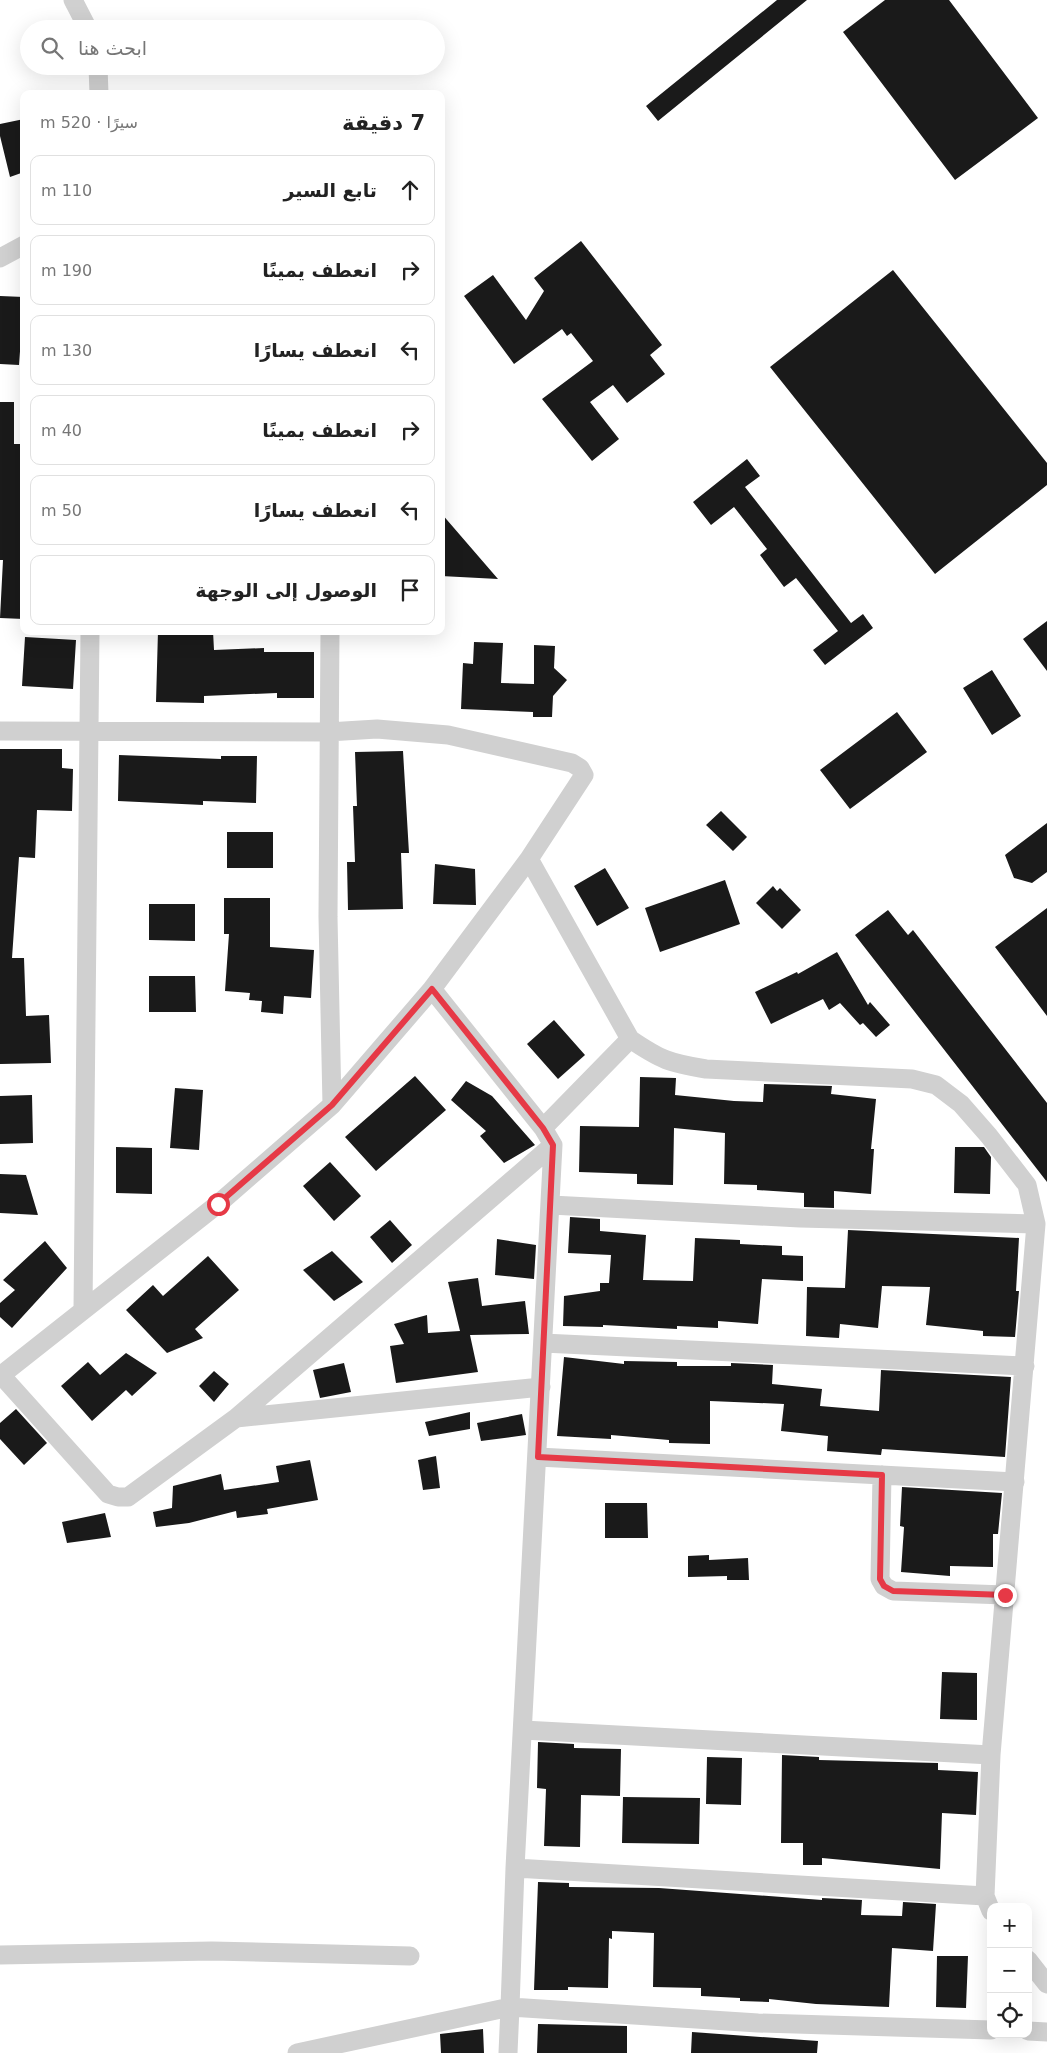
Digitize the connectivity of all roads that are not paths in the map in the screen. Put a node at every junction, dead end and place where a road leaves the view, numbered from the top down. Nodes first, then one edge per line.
1 (73, 0) edge
2 (83, 20) edge
3 (98, 75) edge
4 (99, 90) edge
5 (20, 247) edge
6 (0, 258) edge
7 (90, 635) edge
8 (330, 635) edge
9 (0, 731) edge
10 (89, 731) junction
11 (328, 732) junction
12 (529, 859) junction
13 (432, 989) junction
14 (630, 1038) junction
15 (332, 1105) junction
16 (543, 1128) junction
17 (553, 1145) junction
18 (550, 1205) junction
19 (1036, 1224) junction
20 (84, 1309) junction
21 (543, 1344) junction
22 (1025, 1366) junction
23 (1, 1375) edge
24 (541, 1387) junction
25 (236, 1418) junction
26 (538, 1457) junction
27 (882, 1475) junction
28 (1015, 1482) junction
29 (1005, 1595) junction
30 (523, 1730) junction
31 (991, 1755) junction
32 (515, 1868) junction
33 (988, 1903) edge
34 (987, 1904) edge
35 (0, 1955) edge
36 (410, 1956) dead end
37 (1032, 1965) edge
38 (1047, 1984) edge
39 (510, 2007) junction
40 (987, 2030) edge
41 (1032, 2031) edge
42 (1047, 2032) edge
43 (297, 2053) edge
44 (508, 2053) edge

1 - 2 street
3 - 4 street
5 - 6 street
7 - 10 street
8 - 11 street
9 - 10 street
10 - 11 street
10 - 20 street
11 - 12 street
11 - 15 street
12 - 13 street
12 - 14 street
13 - 15 street
13 - 16 street
14 - 16 street
14 - 19 street
15 - 20 street
16 - 17 street
17 - 18 street
17 - 25 street
18 - 19 street
18 - 21 street
19 - 22 street
20 - 23 street
21 - 22 street
21 - 24 street
22 - 28 street
23 - 25 street
24 - 25 street
24 - 26 street
26 - 27 street
26 - 30 street
27 - 28 street
27 - 29 street
28 - 29 street
29 - 31 street
30 - 31 street
30 - 32 street
31 - 33 street
32 - 34 street
32 - 39 street
35 - 36 street
37 - 38 street
39 - 40 street
39 - 43 street
39 - 44 street
41 - 42 street

